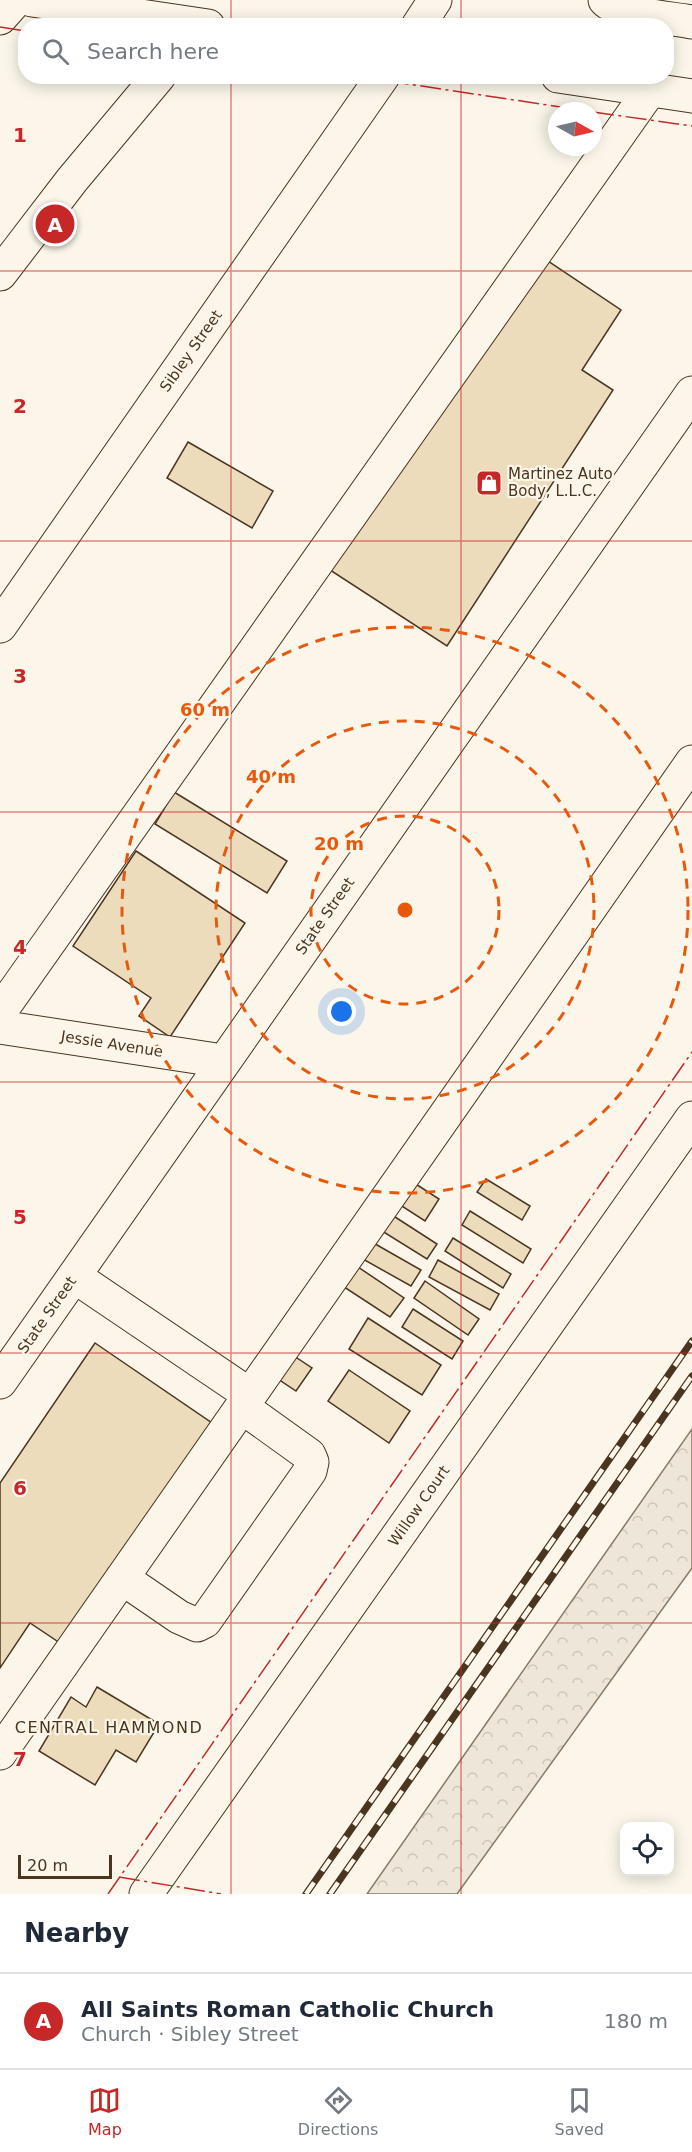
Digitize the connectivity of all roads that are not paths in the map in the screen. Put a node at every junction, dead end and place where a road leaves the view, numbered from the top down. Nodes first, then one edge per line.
1 (16, 0) edge
2 (32, 0) edge
3 (435, 0) edge
4 (605, 0) edge
5 (688, 14) edge
6 (0, 18) edge
7 (150, 18) edge
8 (423, 18) edge
9 (152, 84) edge
10 (377, 84) edge
11 (611, 84) edge
12 (650, 90) junction
13 (692, 96) edge
14 (0, 274) edge
15 (692, 393) edge
16 (0, 626) edge
17 (692, 762) edge
18 (0, 1012) edge
19 (0, 1027) edge
20 (223, 1061) junction
21 (692, 1118) edge
22 (74, 1276) junction
23 (0, 1382) edge
24 (246, 1401) junction
25 (122, 1578) junction
26 (0, 1753) edge
27 (146, 1894) edge

1 - 6 street
2 - 7 street
3 - 8 street
4 - 5 street
9 - 14 street
10 - 16 street, Sibley Street
11 - 12 street
12 - 13 street
12 - 18 street
15 - 20 street, State Street
17 - 24 street
19 - 20 street, Jessie Avenue
20 - 22 street, State Street
21 - 27 street, Willow Court
22 - 23 street, State Street
22 - 24 street
24 - 25 street
24 - 25 street
25 - 26 street

